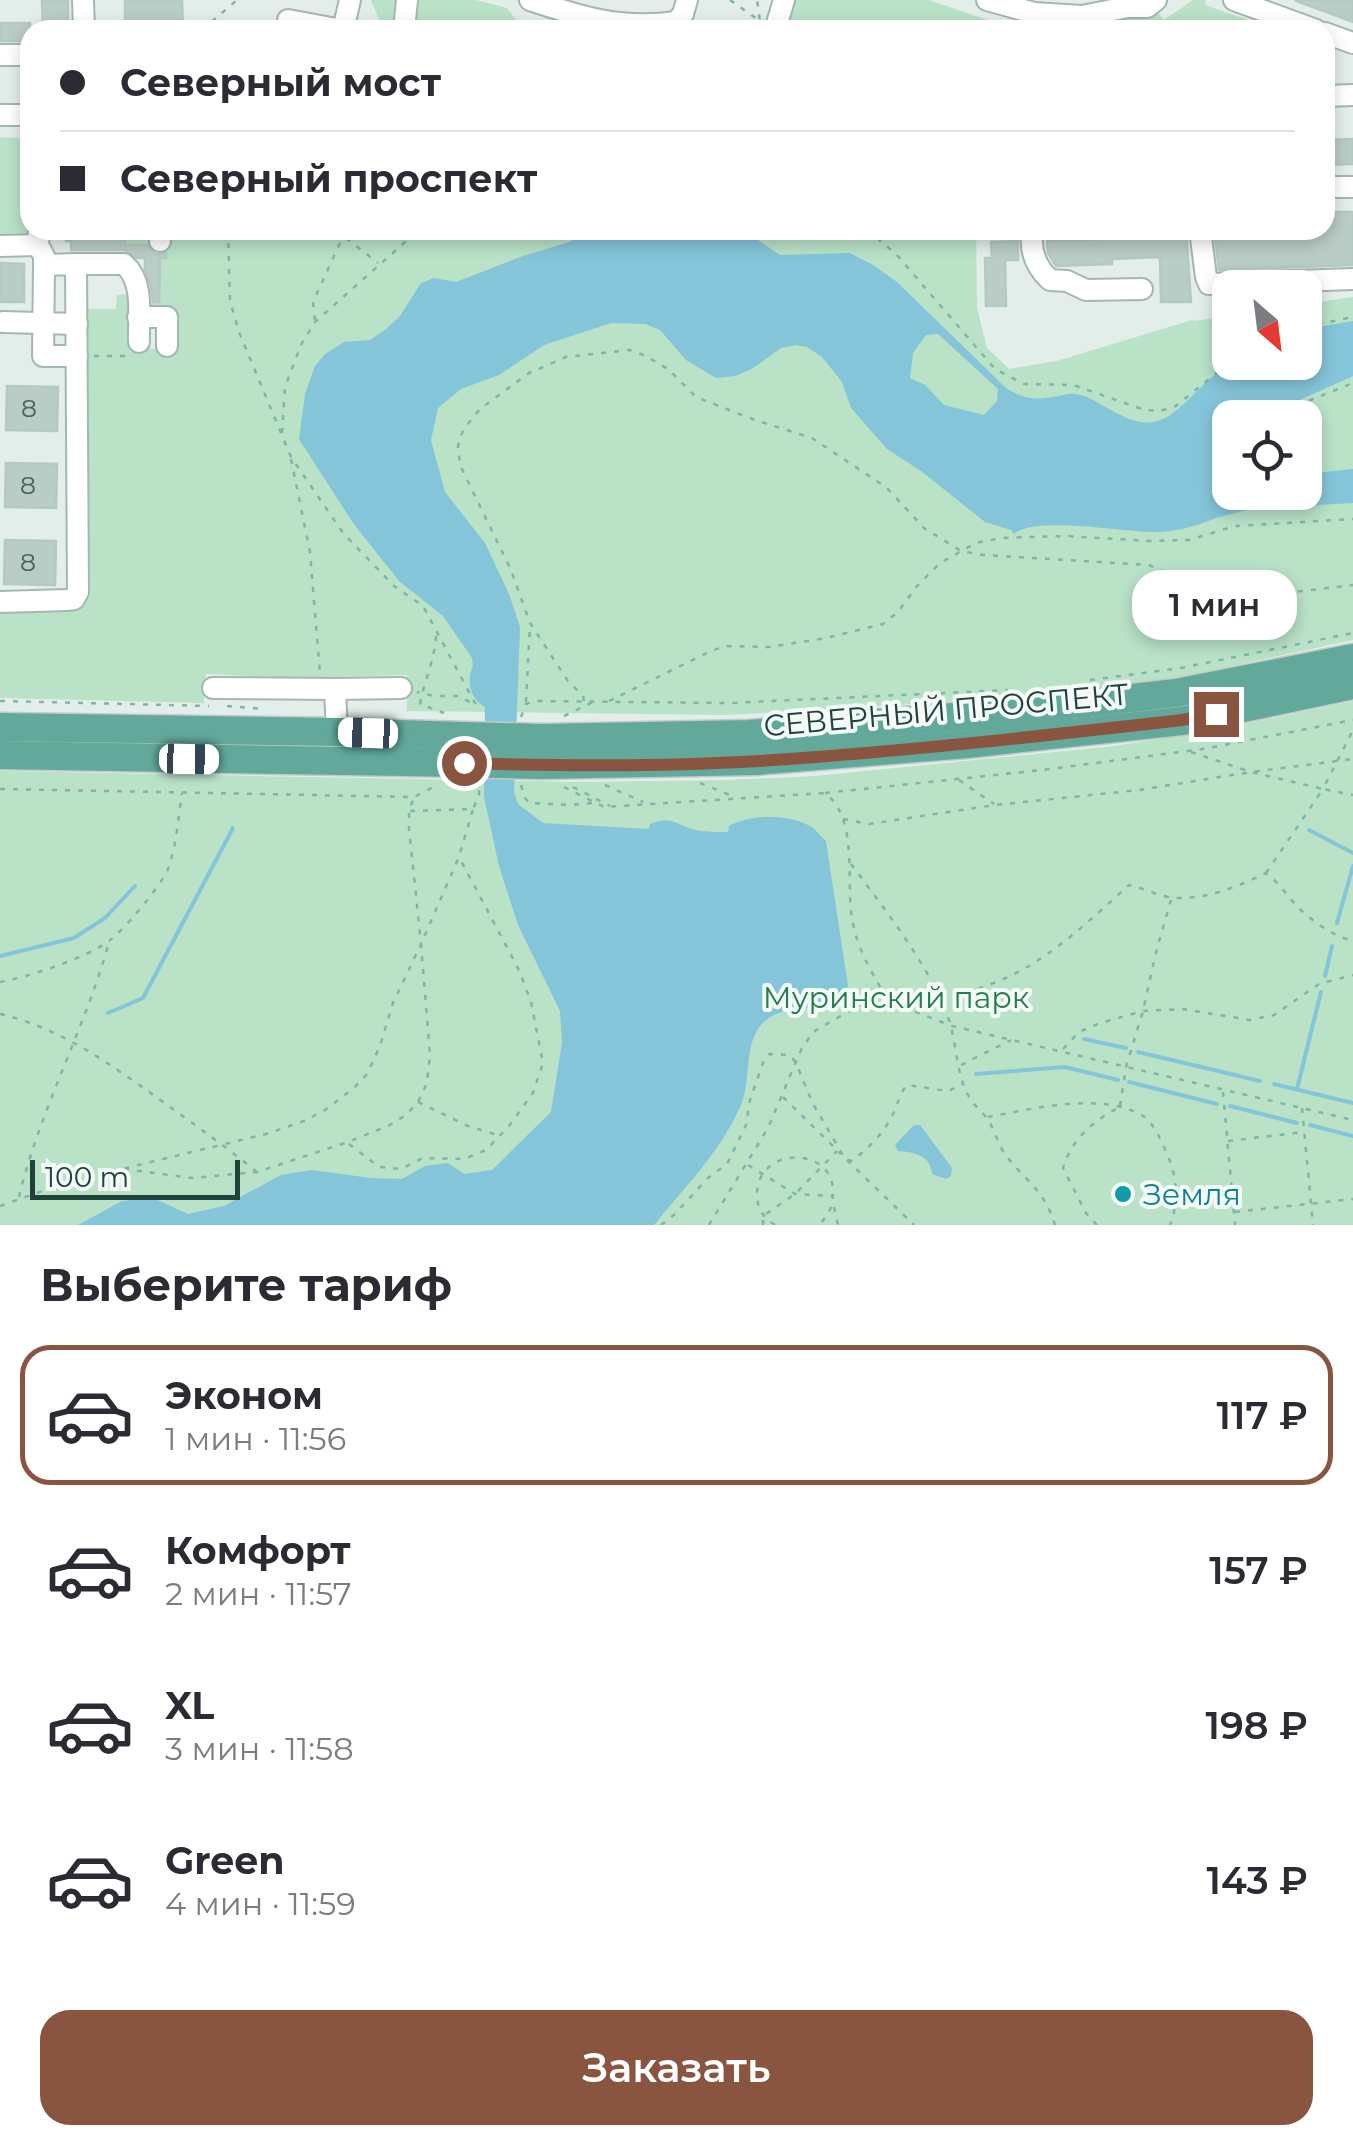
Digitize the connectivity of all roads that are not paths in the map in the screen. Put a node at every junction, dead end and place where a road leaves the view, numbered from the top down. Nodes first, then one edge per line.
1 (530, 0) edge
2 (987, 0) edge
3 (1156, 0) edge
4 (1234, 0) edge
5 (1084, 15) edge
6 (589, 20) edge
7 (1287, 20) edge
8 (1033, 240) edge
9 (1201, 240) edge
10 (0, 246) edge
11 (40, 247) edge
12 (76, 264) junction
13 (1353, 279) edge
14 (1142, 289) dead end
15 (138, 317) junction
16 (3, 322) dead end
17 (43, 322) junction
18 (77, 324) junction
19 (167, 346) dead end
20 (139, 349) road end
21 (77, 356) junction
22 (0, 602) edge
23 (1353, 658) edge
24 (1353, 684) edge
25 (328, 689) junction
26 (411, 691) road end
27 (210, 697) road end
28 (0, 727) edge
29 (337, 732) junction
30 (455, 750) junction
31 (550, 752) junction
32 (0, 756) edge

1 - 6 street
2 - 5 street
3 - 5 street
4 - 7 street
8 - 14 street
9 - 13 street
10 - 11 street
11 - 12 street
11 - 17 street
12 - 15 street
12 - 18 street
15 - 19 street
15 - 20 street
16 - 17 street
17 - 18 street
17 - 21 street
18 - 21 street
21 - 22 street
23 - 31 main road, СЕВЕРНЫЙ ПРОСПЕКТ
24 - 31 main road, СЕВЕРНЫЙ ПРОСПЕКТ
25 - 26 street
25 - 27 street
25 - 29 street
28 - 29 main road
29 - 30 main road
30 - 31 main road, bridge
30 - 32 main road

